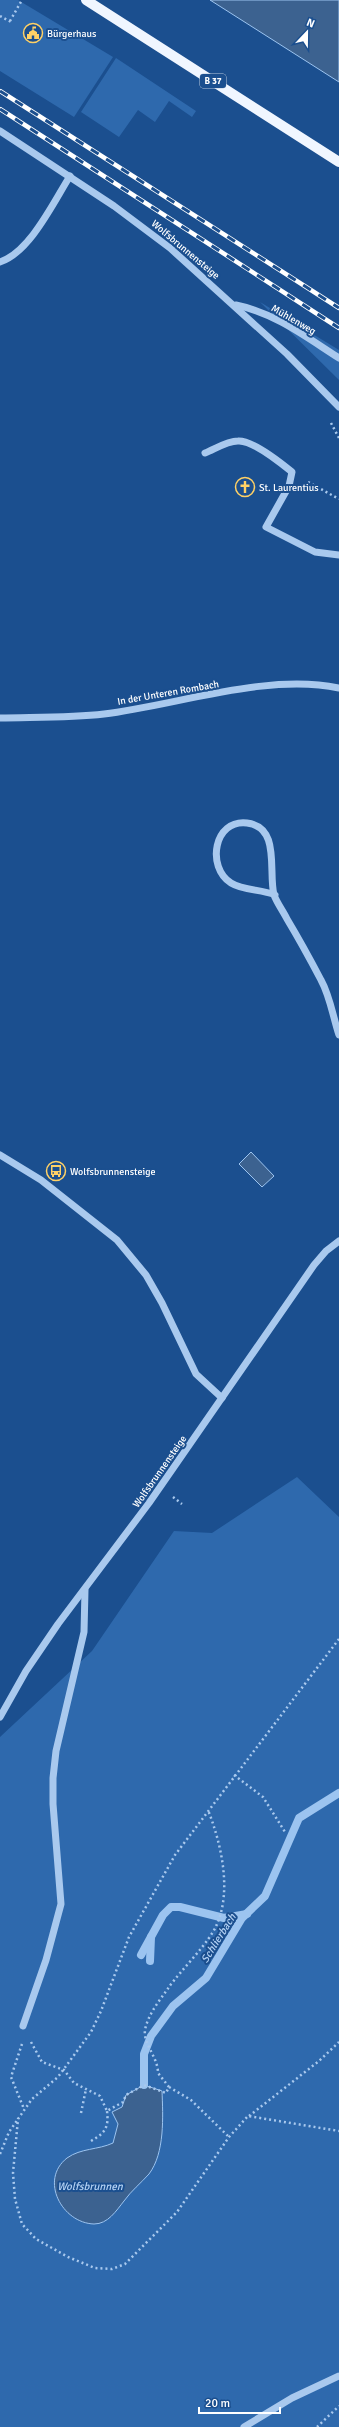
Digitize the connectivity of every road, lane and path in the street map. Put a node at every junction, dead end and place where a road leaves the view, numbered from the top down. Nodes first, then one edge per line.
1 (22, 0) edge
2 (86, 0) edge
3 (0, 16) edge
4 (0, 131) edge
5 (339, 162) edge
6 (70, 176) junction
7 (0, 262) edge
8 (235, 305) junction
9 (339, 358) edge
10 (339, 407) edge
11 (333, 428) dead end
12 (339, 438) edge
13 (205, 452) dead end
14 (304, 479) dead end
15 (339, 499) edge
16 (339, 555) edge
17 (339, 688) edge
18 (0, 718) edge
19 (274, 895) junction
20 (339, 1034) edge
21 (0, 1155) edge
22 (339, 1241) edge
23 (222, 1398) junction
24 (173, 1497) dead end
25 (182, 1504) dead end
26 (85, 1590) junction
27 (339, 1639) edge
28 (0, 1717) edge
29 (234, 1775) junction
30 (208, 1810) junction
31 (285, 1832) dead end
32 (24, 2029) junction
33 (339, 2042) edge
34 (64, 2070) junction
35 (169, 2088) junction
36 (86, 2089) junction
37 (24, 2109) junction
38 (107, 2111) junction
39 (81, 2113) dead end
40 (248, 2116) junction
41 (18, 2119) junction
42 (339, 2131) edge
43 (229, 2136) junction
44 (91, 2141) dead end
45 (0, 2154) edge
46 (339, 2376) edge
47 (339, 2406) edge
48 (244, 2427) edge
49 (316, 2427) edge

1 - 3 path
2 - 5 main road, B 37
4 - 6 street, Wolfsbrunnensteige
6 - 7 street
6 - 8 street, Wolfsbrunnensteige
8 - 9 street, Mühlenweg
8 - 10 street, Wolfsbrunnensteige
11 - 12 path
13 - 16 street
14 - 15 path
17 - 18 street, In der Unteren Rombach
19 - 19 street
19 - 20 street
21 - 23 street
22 - 23 street, Wolfsbrunnensteige
23 - 26 street, Wolfsbrunnensteige
24 - 25 path
26 - 28 street, Wolfsbrunnensteige
26 - 32 street
27 - 29 path
29 - 30 path
29 - 31 path
30 - 34 path
30 - 35 path
32 - 34 path
32 - 37 path
33 - 40 path
34 - 36 path
34 - 37 path
35 - 38 path
35 - 43 path
36 - 38 path
36 - 39 path
37 - 41 path
38 - 44 path
40 - 42 path
40 - 43 path
41 - 43 path
41 - 45 path
46 - 48 street
47 - 49 path

